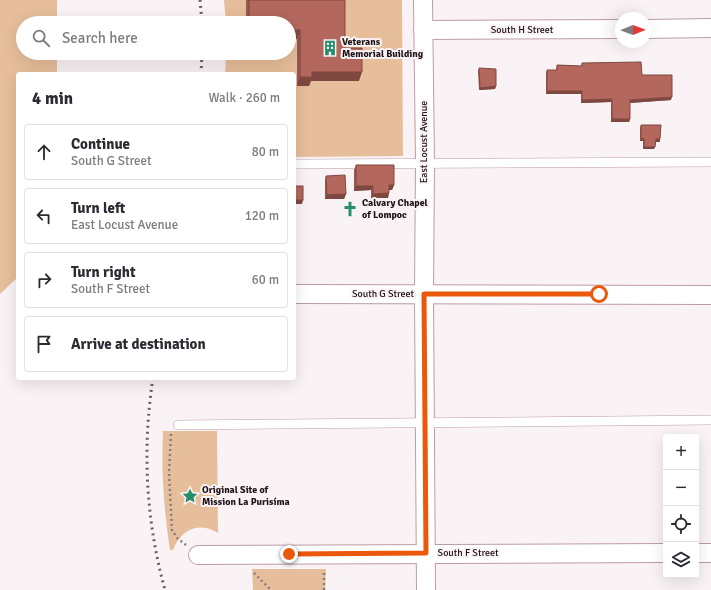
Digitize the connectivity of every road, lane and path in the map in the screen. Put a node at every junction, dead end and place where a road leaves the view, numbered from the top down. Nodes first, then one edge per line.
1 (423, 0) edge
2 (711, 28) edge
3 (615, 29) edge
4 (651, 29) edge
5 (423, 30) junction
6 (711, 162) edge
7 (296, 164) edge
8 (425, 164) junction
9 (296, 294) edge
10 (424, 294) junction
11 (711, 295) edge
12 (711, 420) edge
13 (425, 422) junction
14 (178, 425) joint
15 (426, 553) junction
16 (663, 553) edge
17 (699, 553) edge
18 (711, 553) edge
19 (198, 555) joint
20 (324, 570) dead end
21 (254, 573) dead end
22 (271, 590) edge
23 (324, 590) edge
24 (426, 590) edge

1 - 5 street, East Locust Avenue
2 - 4 street
3 - 5 street, South H Street
5 - 8 street, East Locust Avenue
6 - 8 lane
7 - 8 lane
8 - 10 street, East Locust Avenue
9 - 10 street, South G Street
10 - 11 street, South G Street
10 - 13 street, East Locust Avenue
12 - 13 lane
13 - 14 lane
13 - 15 street, East Locust Avenue
14 - 19 path
15 - 16 street, South F Street
15 - 19 street, South F Street
15 - 24 street, East Locust Avenue
17 - 18 street
20 - 23 path
21 - 22 path

